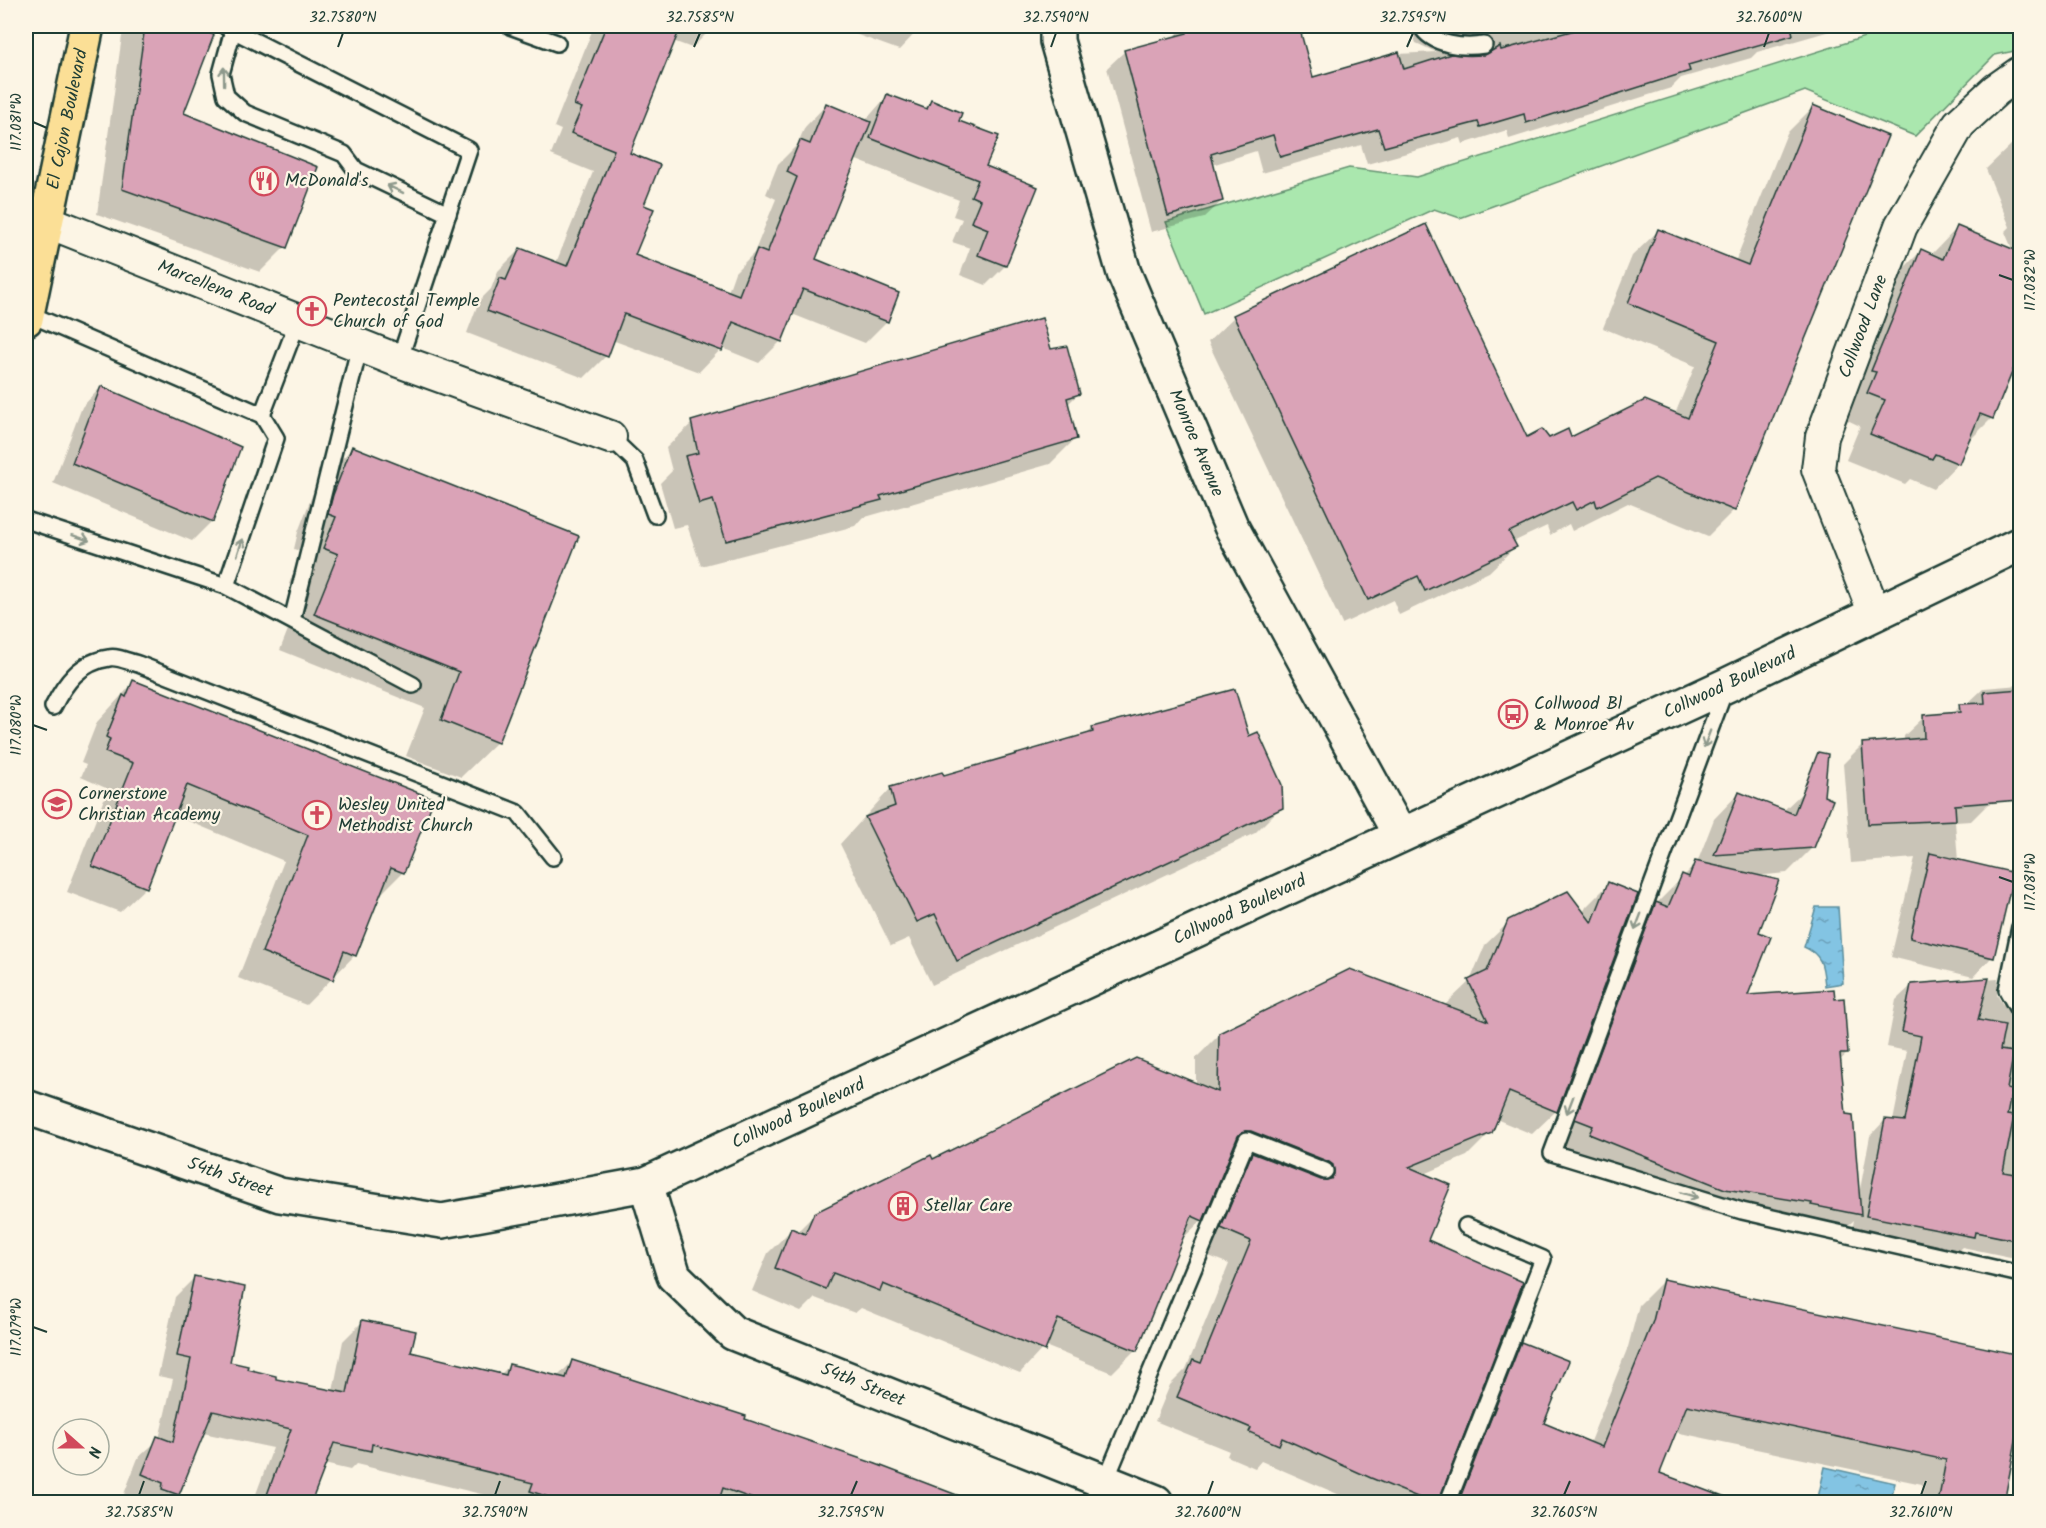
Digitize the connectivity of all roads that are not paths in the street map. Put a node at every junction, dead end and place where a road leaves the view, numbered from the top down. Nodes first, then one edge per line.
1 (87, 26) edge
2 (510, 26) edge
3 (1057, 26) edge
4 (1421, 26) edge
5 (229, 28) edge
6 (557, 44) dead end
7 (1485, 45) dead end
8 (2020, 73) edge
9 (448, 214) junction
10 (36, 217) edge
11 (26, 316) edge
12 (298, 321) junction
13 (360, 345) junction
14 (399, 361) junction
15 (262, 415) junction
16 (610, 437) joint
17 (655, 515) dead end
18 (26, 520) edge
19 (2020, 544) edge
20 (226, 586) junction
21 (1875, 614) junction
22 (292, 620) junction
23 (413, 684) dead end
24 (1727, 685) junction
25 (53, 707) dead end
26 (1400, 835) junction
27 (553, 857) dead end
28 (2020, 927) edge
29 (2020, 1013) edge
30 (26, 1107) edge
31 (1325, 1171) dead end
32 (646, 1184) junction
33 (442, 1221) joint
34 (1466, 1226) dead end
35 (2020, 1274) edge
36 (1105, 1482) junction
37 (1156, 1503) edge
38 (1448, 1503) edge

1 - 10 main road, El Cajon Boulevard
2 - 6 lane
3 - 26 main road, Monroe Avenue
4 - 7 lane
9 -> 5 lane
5 - 9 lane
8 - 21 street, Collwood Lane
9 - 14 lane
10 - 11 main road, El Cajon Boulevard
10 - 12 street, Marcellena Road
11 - 15 lane
12 - 13 street, Marcellena Road
12 - 15 lane
13 - 14 street, Marcellena Road
13 - 22 lane
14 - 16 street, Marcellena Road
20 -> 15 lane
16 - 17 lane
18 -> 20 lane
19 - 21 main road, Collwood Boulevard
20 - 22 lane
21 - 24 main road, Collwood Boulevard
22 - 23 lane
24 - 26 main road, Collwood Boulevard
24 -> 35 lane
25 - 27 lane
26 - 32 main road, Collwood Boulevard
28 - 29 lane
30 - 33 main road, 54th Street
31 - 36 lane
32 - 33 main road, Collwood Boulevard
32 - 36 main road, 54th Street
34 - 38 lane
36 - 37 main road, 54th Street

